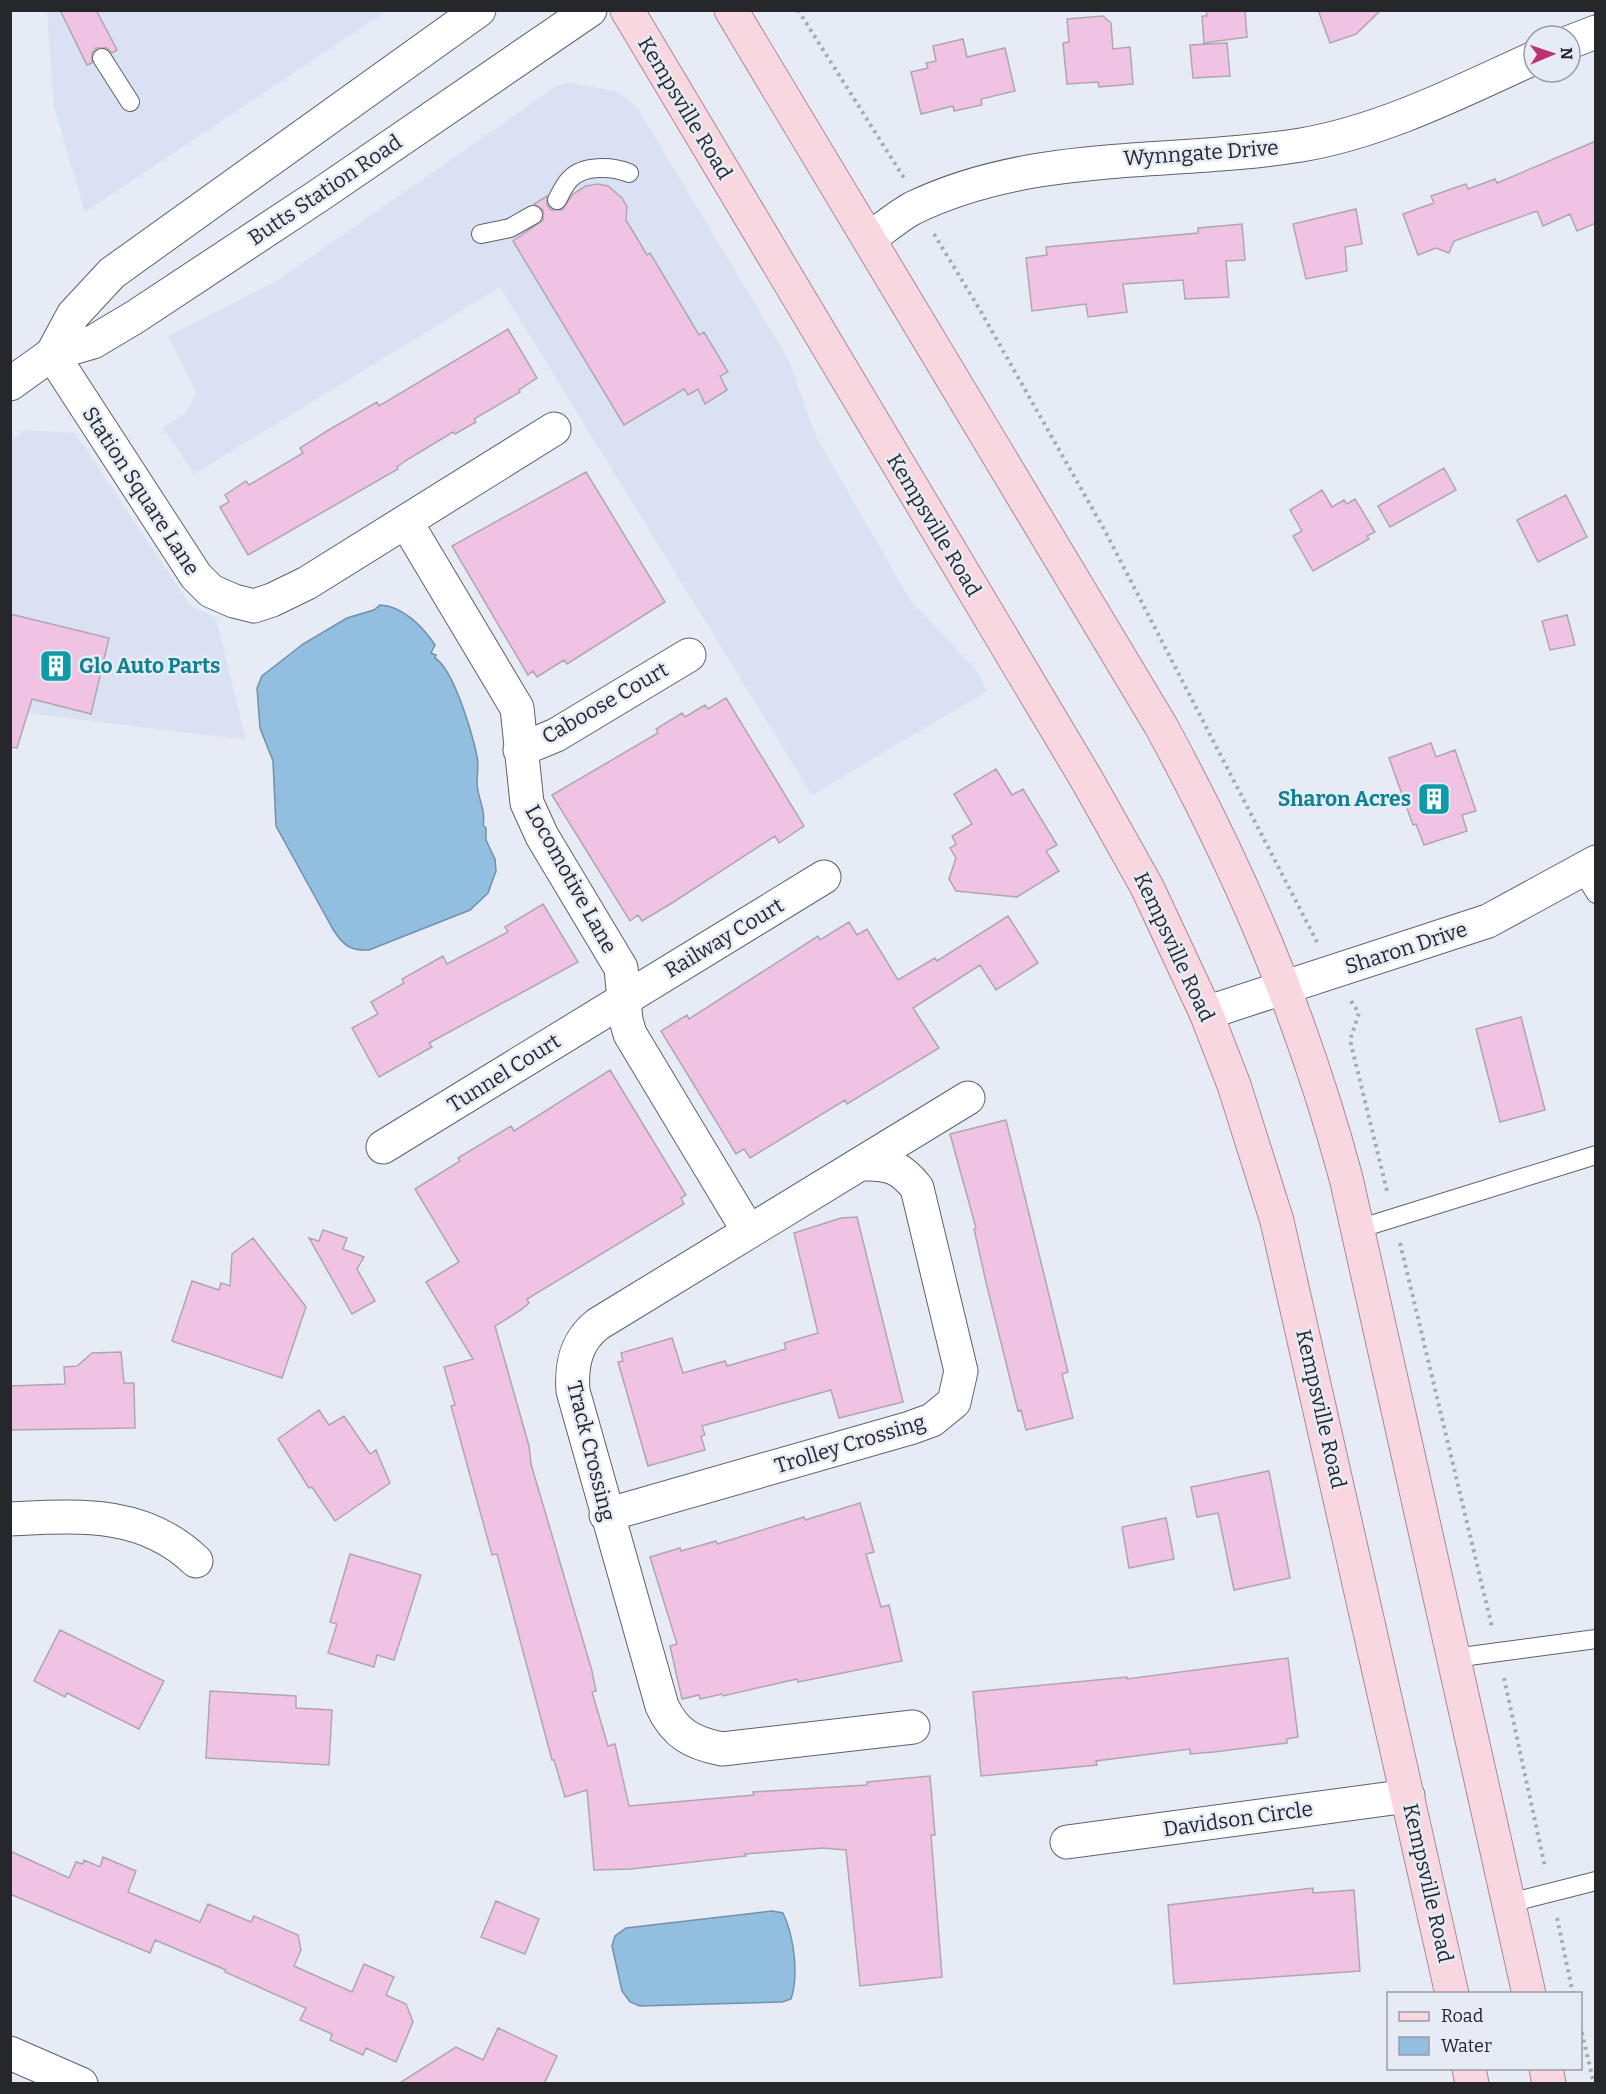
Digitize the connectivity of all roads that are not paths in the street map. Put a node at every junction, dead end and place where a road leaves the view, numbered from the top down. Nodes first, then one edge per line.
1 (479, 10) edge
2 (590, 10) edge
3 (627, 10) edge
4 (731, 10) edge
5 (102, 58) dead end
6 (1522, 63) edge
7 (130, 102) dead end
8 (629, 173) dead end
9 (557, 200) dead end
10 (533, 215) dead end
11 (481, 234) dead end
12 (869, 239) junction
13 (52, 354) junction
14 (10, 384) edge
15 (554, 429) dead end
16 (406, 522) junction
17 (689, 654) dead end
18 (520, 750) junction
19 (1591, 875) edge
20 (824, 877) dead end
21 (1285, 987) junction
22 (625, 999) junction
23 (1206, 1012) junction
24 (968, 1098) dead end
25 (383, 1147) dead end
26 (1596, 1155) edge
27 (862, 1164) junction
28 (1358, 1229) junction
29 (749, 1232) junction
30 (606, 1515) junction
31 (10, 1519) edge
32 (196, 1561) dead end
33 (1596, 1639) edge
34 (1454, 1658) junction
35 (913, 1727) dead end
36 (1408, 1796) junction
37 (1067, 1842) dead end
38 (1596, 1881) edge
39 (1509, 1903) junction
40 (1452, 1992) edge
41 (1529, 1992) edge
42 (10, 2053) edge
43 (81, 2084) edge

1 - 13 street, Butts Station Road
2 - 13 street, Butts Station Road
3 - 23 main road, Kempsville Road
4 - 12 main road
5 - 7 lane
6 - 12 street, Wynngate Drive
8 - 9 lane
10 - 11 lane
12 - 21 main road
13 - 14 street, Butts Station Road
13 - 16 street, Station Square Lane
15 - 16 street, Station Square Lane
16 - 18 street, Locomotive Lane
17 - 18 street, Caboose Court
18 - 22 street, Locomotive Lane
19 - 21 street, Sharon Drive
20 - 22 street, Railway Court
21 - 23 street, Sharon Drive
21 - 28 main road
22 - 25 street, Tunnel Court
22 - 29 street, Locomotive Lane
23 - 36 main road, Kempsville Road
24 - 27 street, Track Crossing
26 - 28 lane
27 - 29 street, Track Crossing
27 - 30 street, Trolley Crossing
28 - 34 main road
29 - 30 street, Track Crossing
30 - 35 street, Track Crossing
31 - 32 street
33 - 34 lane
34 - 39 main road
36 - 37 street, Davidson Circle
36 - 40 main road, Kempsville Road
38 - 39 lane
39 - 41 main road
42 - 43 street

